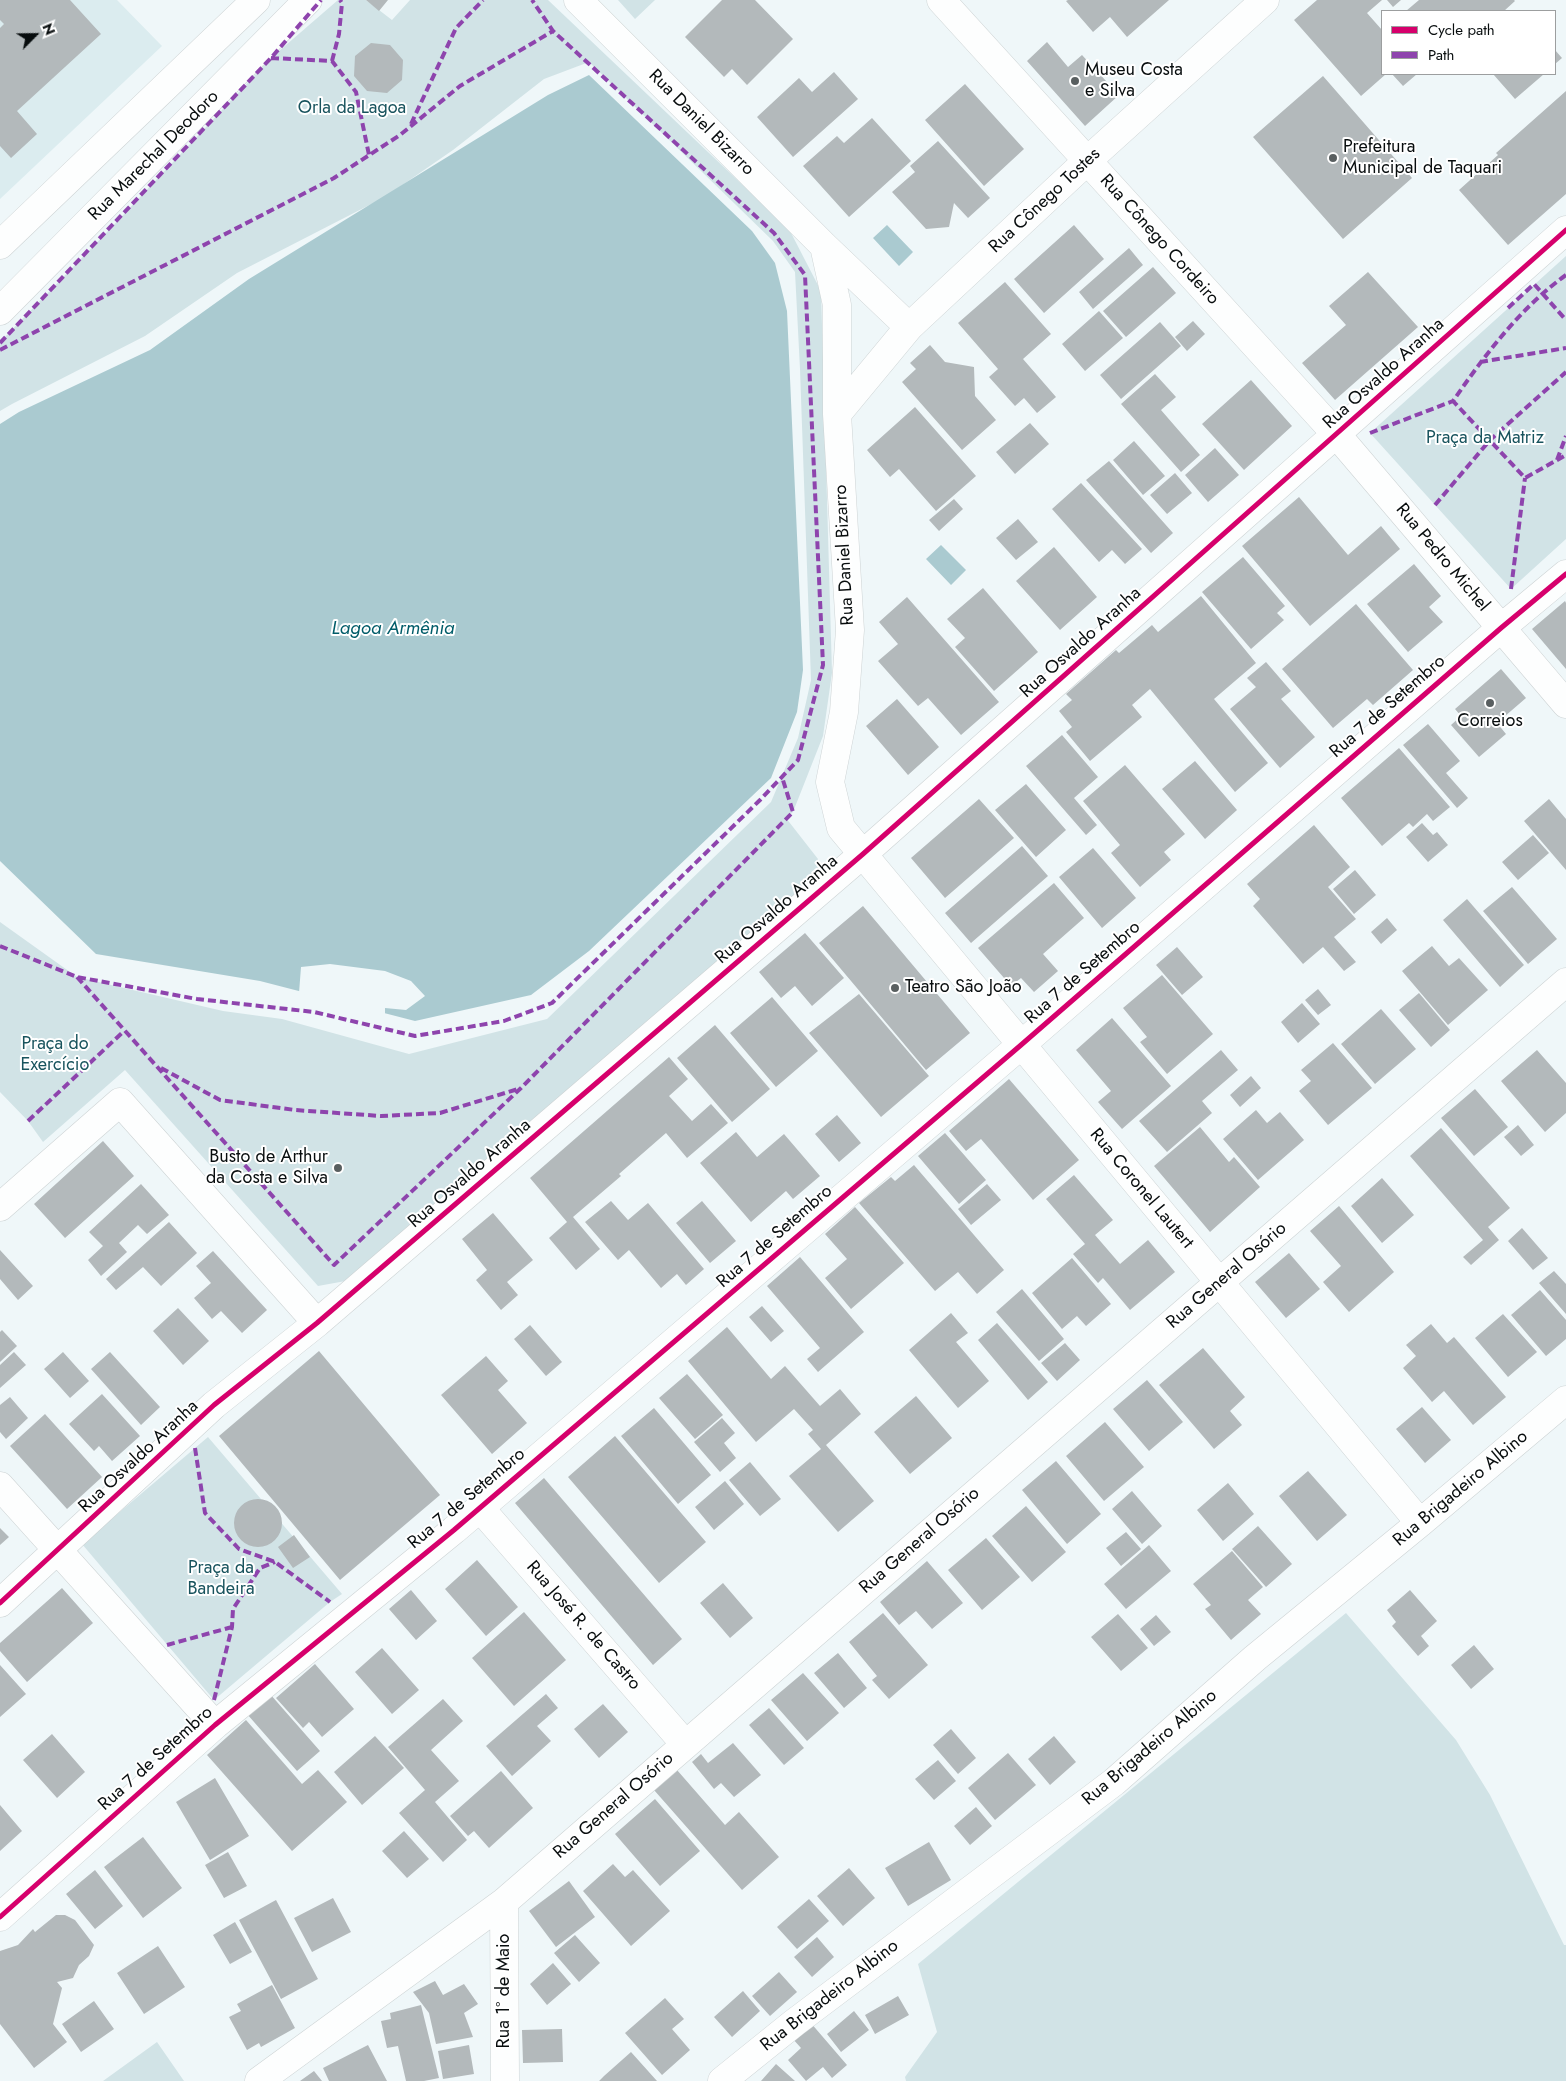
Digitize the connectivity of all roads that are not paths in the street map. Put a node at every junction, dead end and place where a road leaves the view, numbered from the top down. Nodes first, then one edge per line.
1 (256, 0) edge
2 (308, 0) edge
3 (578, 0) edge
4 (941, 0) edge
5 (1265, 0) edge
6 (144, 107) junction
7 (173, 137) junction
8 (1087, 161) junction
9 (1566, 230) edge
10 (0, 244) edge
11 (824, 246) junction
12 (0, 311) edge
13 (909, 327) junction
14 (836, 414) junction
15 (1337, 435) junction
16 (1566, 574) edge
17 (1501, 628) junction
18 (1566, 704) edge
19 (863, 854) junction
20 (1566, 982) edge
21 (1021, 1044) junction
22 (0, 1207) edge
23 (1219, 1283) junction
24 (318, 1323) junction
25 (1566, 1400) edge
26 (0, 1486) edge
27 (480, 1508) junction
28 (1420, 1524) junction
29 (58, 1551) junction
30 (0, 1603) edge
31 (215, 1725) junction
32 (685, 1744) junction
33 (504, 1902) junction
34 (0, 1917) edge
35 (259, 2081) edge
36 (506, 2081) edge
37 (722, 2081) edge

1 - 6 street
2 - 7 street, Rua Marechal Deodoro
3 - 11 street, Rua Daniel Bizarro
4 - 8 street, Rua Cônego Cordeiro
5 - 8 street, Rua Cônego Tostes
6 - 7 street
6 - 10 street
7 - 12 street, Rua Marechal Deodoro
8 - 13 street, Rua Cônego Tostes
8 - 15 street, Rua Cônego Cordeiro
9 - 15 street, Rua Osvaldo Aranha
11 - 13 street, Rua Daniel Bizarro
11 - 14 street, Rua Daniel Bizarro
13 - 14 street, Rua Cônego Tostes
14 - 19 street, Rua Daniel Bizarro
15 - 17 street, Rua Pedro Michel
15 - 19 street, Rua Osvaldo Aranha
16 - 17 street, Rua 7 de Setembro
17 - 18 street, Rua Pedro Michel
17 - 21 street, Rua 7 de Setembro
19 - 21 street, Rua Coronel Lautert
19 - 24 street, Rua Osvaldo Aranha
20 - 23 street, Rua General Osório
21 - 23 street, Rua Coronel Lautert
21 - 27 street, Rua 7 de Setembro
22 - 24 street
23 - 28 street, Rua Coronel Lautert
23 - 32 street, Rua General Osório
24 - 29 street, Rua Osvaldo Aranha
25 - 28 street, Rua Brigadeiro Albino
26 - 29 street
27 - 31 street, Rua 7 de Setembro
27 - 32 street, Rua José R. de Castro
28 - 37 street, Rua Brigadeiro Albino
29 - 30 street, Rua Osvaldo Aranha
29 - 31 street
31 - 34 street, Rua 7 de Setembro
32 - 33 street, Rua General Osório
33 - 35 street, Rua General Osório
33 - 36 street, Rua 1º de Maio

